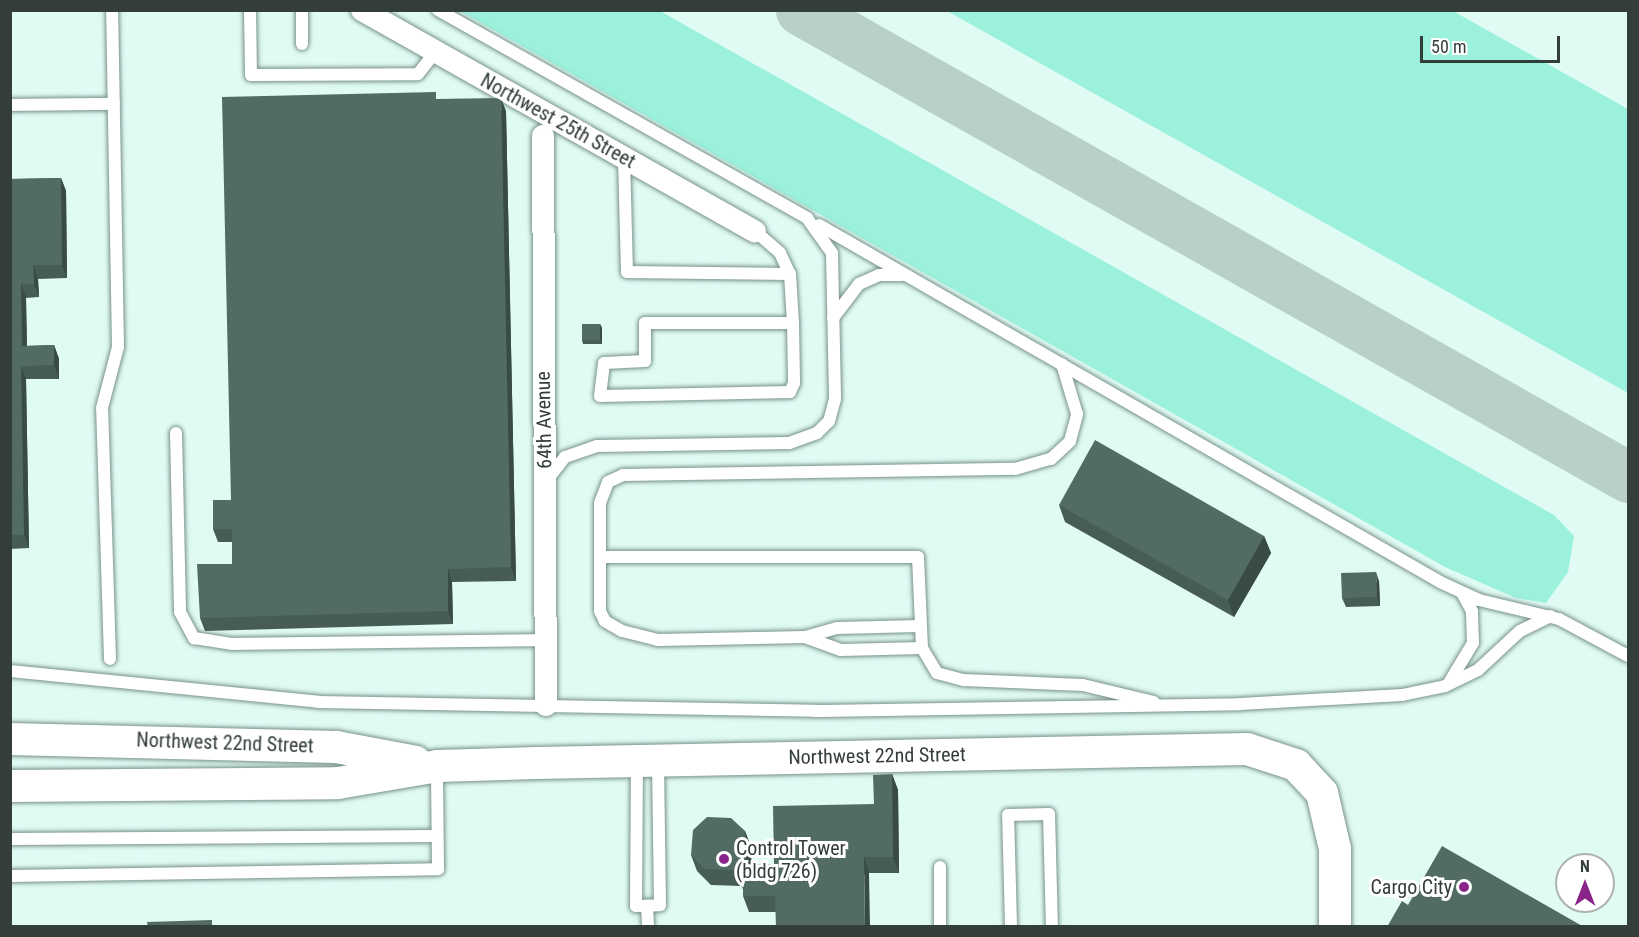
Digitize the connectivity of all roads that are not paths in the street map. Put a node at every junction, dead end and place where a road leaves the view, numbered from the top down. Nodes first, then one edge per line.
1 (112, 10) edge
2 (250, 10) edge
3 (302, 10) edge
4 (362, 10) edge
5 (438, 10) edge
6 (302, 44) dead end
7 (435, 51) junction
8 (114, 104) junction
9 (10, 105) edge
10 (543, 136) dead end
11 (624, 158) junction
12 (807, 219) junction
13 (755, 231) joint
14 (790, 274) junction
15 (911, 278) junction
16 (833, 318) junction
17 (793, 323) junction
18 (1062, 364) junction
19 (176, 433) dead end
20 (544, 485) junction
21 (600, 557) junction
22 (1462, 593) junction
23 (1551, 616) junction
24 (919, 626) junction
25 (805, 637) junction
26 (546, 640) junction
27 (922, 648) junction
28 (1629, 656) edge
29 (110, 659) dead end
30 (10, 671) edge
31 (1445, 686) junction
32 (546, 705) junction
33 (1163, 705) junction
34 (10, 739) edge
35 (647, 761) junction
36 (437, 766) junction
37 (10, 786) edge
38 (437, 836) junction
39 (10, 839) edge
40 (939, 867) dead end
41 (10, 876) edge
42 (647, 906) junction
43 (648, 927) edge
44 (940, 927) edge
45 (1011, 927) edge
46 (1052, 927) edge
47 (1335, 927) edge

1 - 8 lane
2 - 7 lane
3 - 6 lane
4 - 7 street, Northwest 25th Street
5 - 12 lane
7 - 11 street, Northwest 25th Street
8 - 9 lane
8 - 29 lane
10 - 20 street, 64th Avenue
11 - 13 street, Northwest 25th Street
11 - 14 lane
12 - 15 lane
12 - 16 lane
13 - 14 lane
14 - 17 lane
15 - 16 lane
15 - 18 lane
16 - 20 lane
17 - 17 lane
18 - 21 lane
18 - 22 lane
19 - 26 lane
20 - 26 street, 64th Avenue
21 - 24 lane
21 - 25 lane
22 - 23 lane
22 - 31 lane
23 - 28 lane
23 - 31 lane
24 - 25 lane
24 - 27 lane
25 - 27 lane
26 - 32 street, 64th Avenue
27 - 33 lane
30 - 32 lane
31 - 33 lane
32 - 33 lane
34 - 36 street, Northwest 22nd Street
35 - 36 street, Northwest 22nd Street
35 - 42 lane
35 - 42 lane
35 - 47 street, Northwest 22nd Street
36 - 37 street, Northwest 22nd Street
36 - 38 lane
38 - 39 lane
38 - 41 lane
40 - 44 lane
42 - 43 lane
45 - 46 lane

